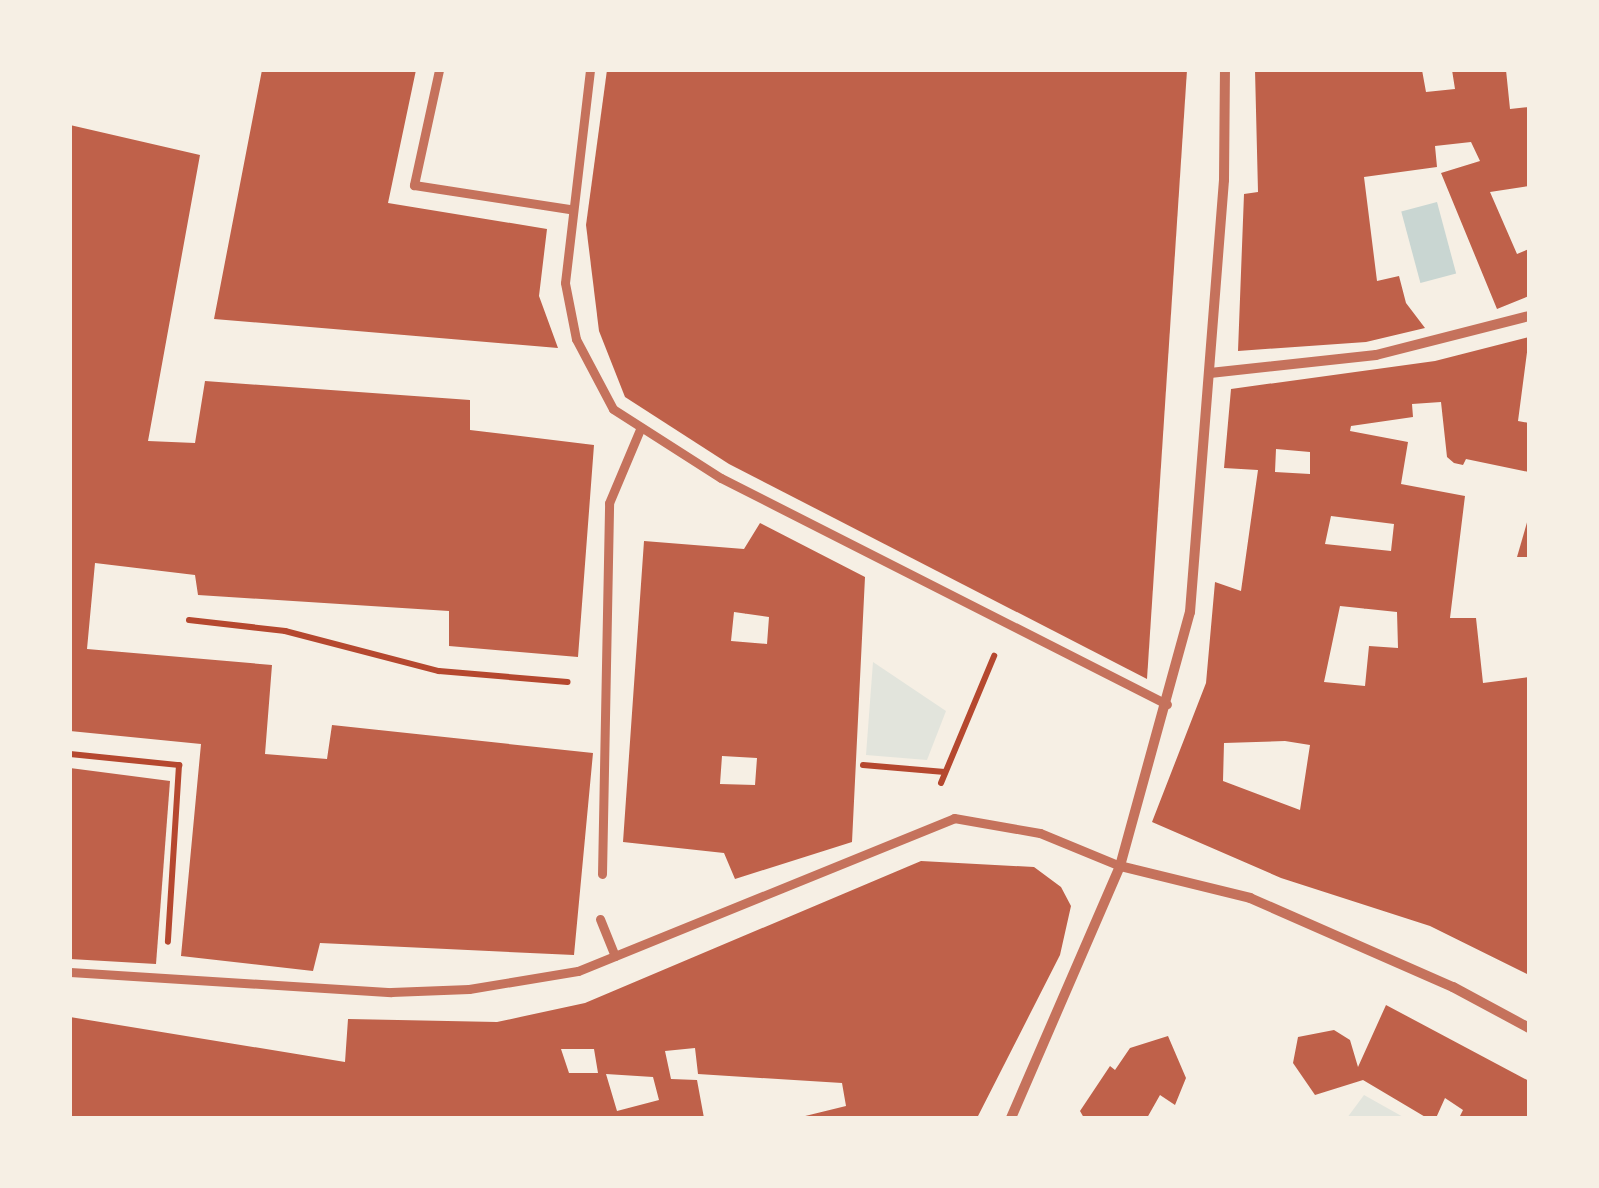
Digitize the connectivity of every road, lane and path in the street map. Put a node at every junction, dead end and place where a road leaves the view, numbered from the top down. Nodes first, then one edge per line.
1 (439, 70) edge
2 (590, 70) edge
3 (1225, 70) edge
4 (569, 209) junction
5 (1529, 316) edge
6 (1210, 373) junction
7 (641, 427) junction
8 (190, 620) dead end
9 (1007, 626) junction
10 (610, 685) junction
11 (1167, 704) junction
12 (70, 754) edge
13 (864, 765) dead end
14 (945, 772) junction
15 (922, 830) junction
16 (1120, 866) junction
17 (602, 874) dead end
18 (600, 919) dead end
19 (615, 956) junction
20 (70, 972) edge
21 (166, 978) junction
22 (1529, 1028) edge
23 (1011, 1118) edge

1 - 4 street
2 - 4 street
3 - 6 street
4 - 7 street
5 - 6 street
6 - 11 street
7 - 9 street
7 - 10 street
8 - 10 path
9 - 11 street
9 - 14 path
10 - 17 street
11 - 16 street
12 - 21 path
13 - 14 path
14 - 15 path
15 - 16 street
15 - 19 street
16 - 22 street
16 - 23 street
18 - 19 street
19 - 21 street
20 - 21 street

